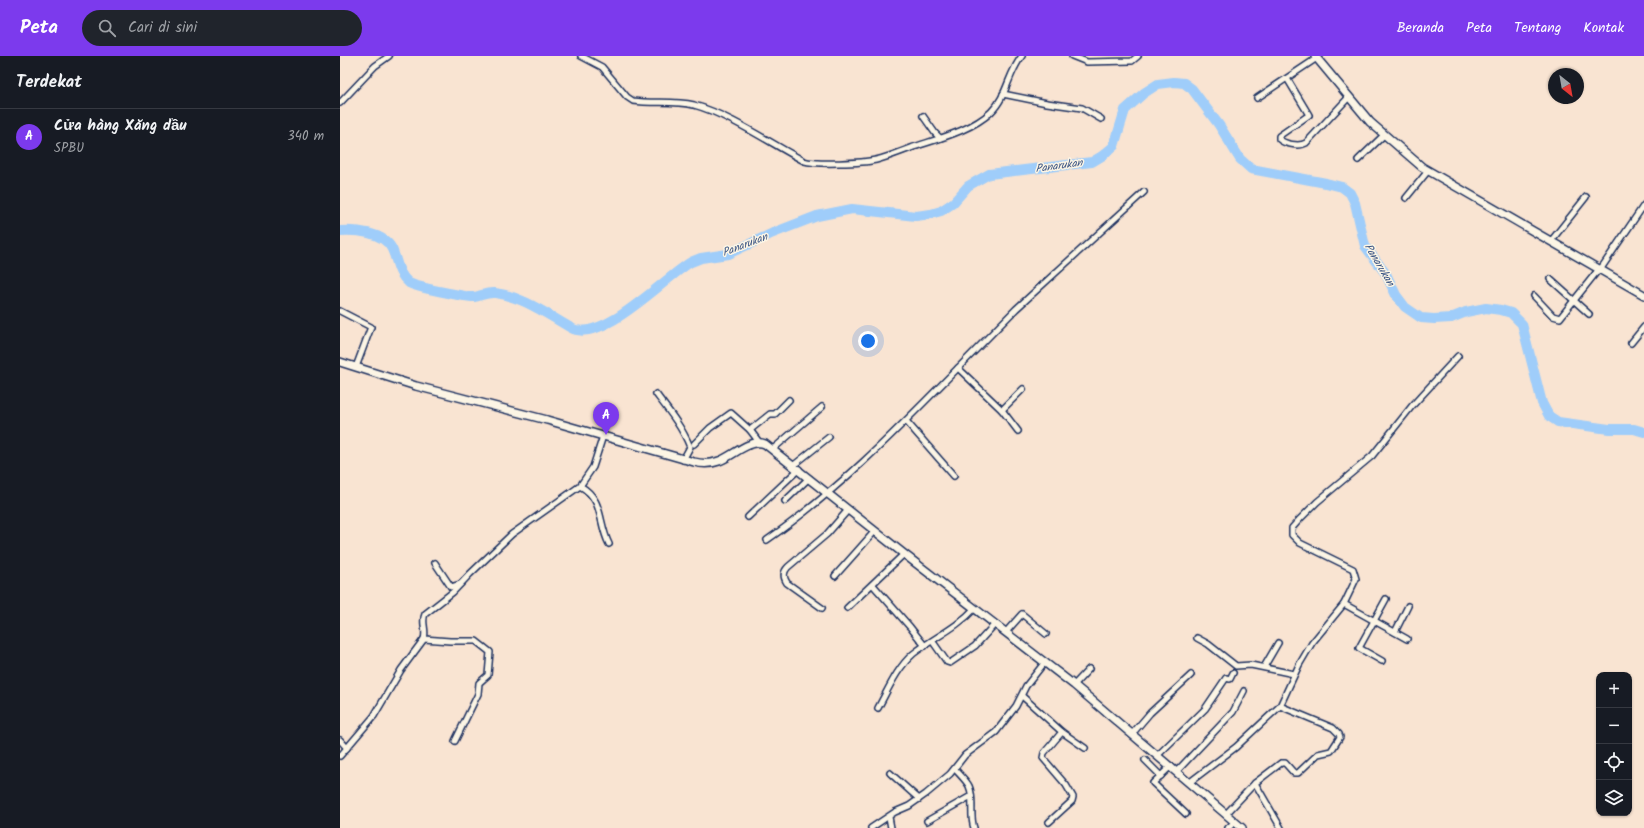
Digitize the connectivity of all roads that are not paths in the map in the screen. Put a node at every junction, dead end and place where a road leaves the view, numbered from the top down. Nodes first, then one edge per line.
1 (389, 56) edge
2 (581, 56) edge
3 (1022, 56) edge
4 (1072, 56) edge
5 (1138, 56) edge
6 (1316, 57) edge
7 (1288, 80) junction
8 (1003, 94) junction
9 (1257, 98) dead end
10 (1349, 98) junction
11 (340, 103) edge
12 (923, 116) dead end
13 (1101, 119) dead end
14 (1384, 135) junction
15 (940, 138) junction
16 (1358, 160) dead end
17 (1428, 171) junction
18 (1144, 192) dead end
19 (1586, 197) dead end
20 (1406, 198) dead end
21 (1644, 205) edge
22 (1551, 241) junction
23 (1600, 269) junction
24 (1550, 279) dead end
25 (1644, 295) edge
26 (1534, 296) dead end
27 (1575, 300) junction
28 (340, 311) edge
29 (1589, 314) dead end
30 (1644, 327) edge
31 (1631, 344) dead end
32 (1458, 356) dead end
33 (340, 362) edge
34 (356, 367) junction
35 (958, 368) junction
36 (1023, 389) dead end
37 (656, 394) dead end
38 (789, 400) dead end
39 (822, 407) dead end
40 (1002, 410) junction
41 (906, 421) junction
42 (750, 430) junction
43 (1018, 431) dead end
44 (603, 436) junction
45 (829, 437) dead end
46 (759, 442) junction
47 (694, 444) dead end
48 (773, 449) junction
49 (683, 460) junction
50 (796, 467) junction
51 (954, 476) dead end
52 (809, 478) junction
53 (580, 486) junction
54 (828, 492) junction
55 (785, 501) dead end
56 (848, 510) junction
57 (748, 517) dead end
58 (875, 531) junction
59 (767, 540) dead end
60 (609, 544) dead end
61 (904, 554) junction
62 (435, 563) dead end
63 (835, 576) dead end
64 (461, 584) junction
65 (873, 585) junction
66 (1386, 599) dead end
67 (1344, 604) junction
68 (1408, 606) dead end
69 (822, 608) dead end
70 (847, 608) dead end
71 (974, 608) junction
72 (1375, 621) junction
73 (995, 624) junction
74 (1006, 632) junction
75 (1395, 632) junction
76 (1046, 634) dead end
77 (1197, 638) dead end
78 (424, 639) junction
79 (1407, 639) dead end
80 (932, 642) junction
81 (1278, 643) dead end
82 (925, 646) junction
83 (1382, 661) dead end
84 (1045, 662) junction
85 (1264, 667) junction
86 (1089, 669) dead end
87 (1233, 673) dead end
88 (1191, 674) dead end
89 (1294, 674) junction
90 (1074, 685) junction
91 (1244, 691) dead end
92 (1022, 696) junction
93 (1280, 706) junction
94 (878, 708) dead end
95 (1062, 732) junction
96 (1132, 734) junction
97 (340, 740) edge
98 (455, 741) dead end
99 (347, 748) junction
100 (1085, 748) dead end
101 (1158, 755) junction
102 (340, 756) edge
103 (1145, 760) dead end
104 (1171, 766) junction
105 (955, 769) junction
106 (1177, 771) junction
107 (890, 773) dead end
108 (1160, 776) junction
109 (1190, 782) junction
110 (1255, 783) junction
111 (971, 796) junction
112 (918, 799) junction
113 (1186, 814) dead end
114 (1226, 814) junction
115 (889, 817) junction
116 (927, 821) dead end
117 (1049, 822) dead end
118 (1236, 822) junction
119 (870, 828) edge
120 (891, 828) edge
121 (974, 828) edge
122 (1228, 828) edge
123 (1242, 828) edge
124 (1281, 828) edge

1 - 11 street
2 - 15 street
3 - 8 street
4 - 5 street
6 - 7 street
6 - 10 street
7 - 9 street
7 - 10 street
8 - 13 street
8 - 15 street
10 - 14 street
12 - 15 street
14 - 16 street
14 - 17 street
17 - 20 street
17 - 22 street
18 - 35 street
19 - 22 street
21 - 23 street
22 - 23 street
23 - 25 street
23 - 27 street
24 - 27 street
26 - 27 street
27 - 29 street
28 - 34 street
30 - 31 street
32 - 67 street
33 - 34 street
34 - 44 street
35 - 40 street
35 - 41 street
36 - 40 street
37 - 49 street
38 - 42 street
39 - 48 street
40 - 43 street
41 - 51 street
41 - 54 street
42 - 46 street
42 - 47 street
44 - 49 street
44 - 53 street
45 - 50 street
46 - 48 street
46 - 49 street
48 - 50 street
50 - 52 street
50 - 57 street
52 - 54 street
52 - 55 street
53 - 60 street
53 - 64 street
54 - 56 street
54 - 59 street
56 - 58 street
56 - 69 street
58 - 61 street
58 - 63 street
61 - 65 street
61 - 71 street
62 - 64 street
64 - 78 street
65 - 70 street
65 - 82 street
66 - 72 street
67 - 72 street
67 - 89 street
68 - 75 street
71 - 73 street
71 - 80 street
72 - 75 street
72 - 83 street
73 - 74 street
73 - 80 street
74 - 76 street
74 - 84 street
75 - 79 street
77 - 85 street
78 - 98 street
78 - 99 street
80 - 82 street
81 - 85 street
82 - 94 street
84 - 90 street
84 - 92 street
85 - 89 street
86 - 90 street
87 - 101 street
88 - 96 street
89 - 93 street
90 - 96 street
91 - 106 street
92 - 95 street
92 - 105 street
93 - 109 street
93 - 110 street
95 - 100 street
95 - 117 street
96 - 101 street
97 - 99 street
99 - 102 street
101 - 104 street
103 - 108 street
104 - 106 street
104 - 108 street
105 - 111 street
105 - 112 street
106 - 109 street
107 - 112 street
108 - 113 street
109 - 114 street
110 - 114 street
110 - 124 street
111 - 116 street
111 - 121 street
112 - 115 street
114 - 118 street
115 - 119 street
115 - 120 street
118 - 122 street
118 - 123 street

